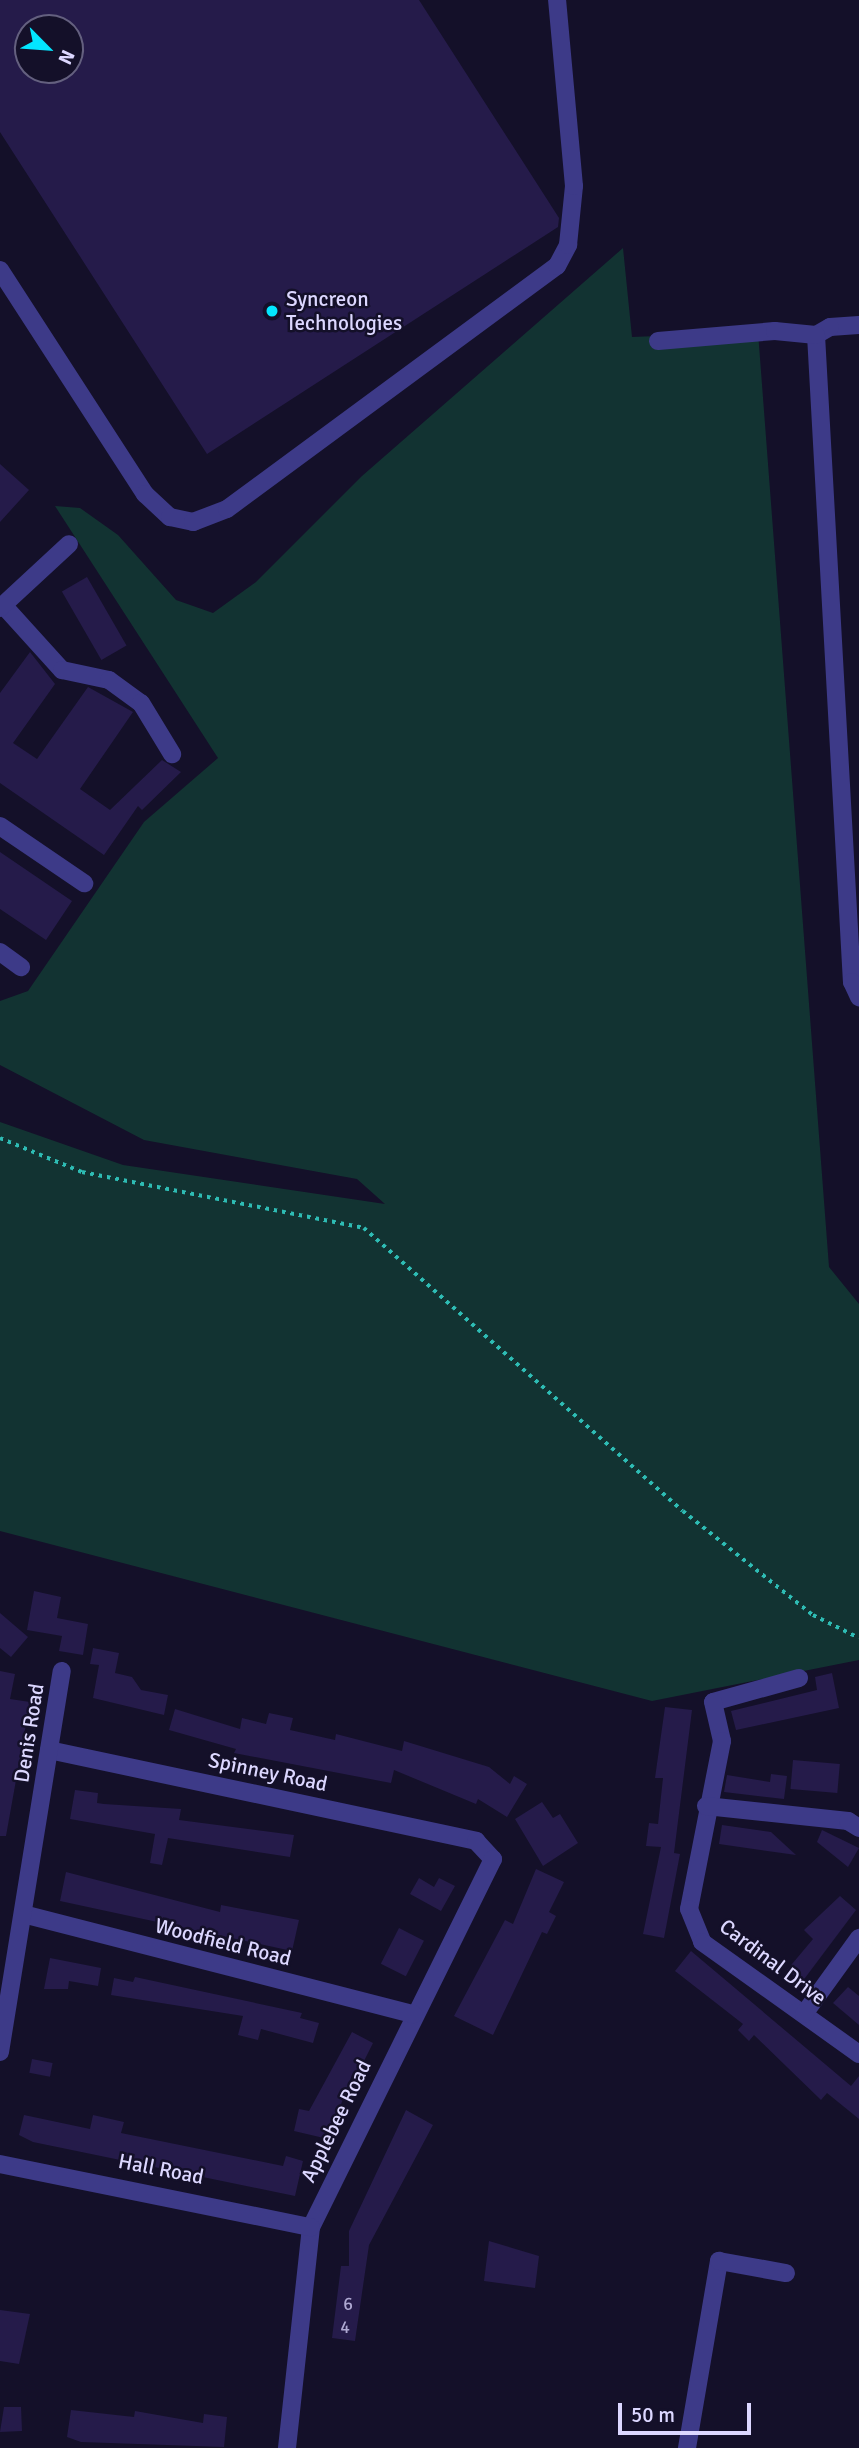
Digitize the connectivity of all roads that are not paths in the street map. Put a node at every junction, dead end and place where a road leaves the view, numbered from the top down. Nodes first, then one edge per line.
1 (557, 0) edge
2 (0, 270) edge
3 (859, 325) edge
4 (816, 335) junction
5 (658, 341) dead end
6 (69, 544) dead end
7 (1, 607) edge
8 (172, 754) dead end
9 (0, 825) edge
10 (84, 883) dead end
11 (0, 952) edge
12 (21, 967) dead end
13 (859, 997) edge
14 (62, 1671) dead end
15 (799, 1678) dead end
16 (49, 1750) junction
17 (706, 1806) junction
18 (859, 1828) edge
19 (476, 1841) joint
20 (23, 1914) junction
21 (859, 1938) edge
22 (413, 2014) junction
23 (804, 2014) junction
24 (0, 2052) edge
25 (859, 2054) edge
26 (0, 2164) edge
27 (311, 2227) junction
28 (786, 2273) dead end
29 (287, 2448) edge
30 (687, 2448) edge

1 - 2 street
3 - 4 street
4 - 5 street
4 - 13 street
6 - 7 street
7 - 8 street
9 - 10 street
11 - 12 street
14 - 16 street, Denis Road
15 - 17 street, Cardinal Drive
16 - 19 street, Spinney Road
16 - 20 street, Denis Road
17 - 18 street
17 - 23 street, Cardinal Drive
19 - 22 street, Applebee Road
20 - 22 street, Woodfield Road
20 - 24 street, Denis Road
21 - 23 street
22 - 27 street, Applebee Road
23 - 25 street, Cardinal Drive
26 - 27 street, Hall Road
27 - 29 street, Applebee Road
28 - 30 street

